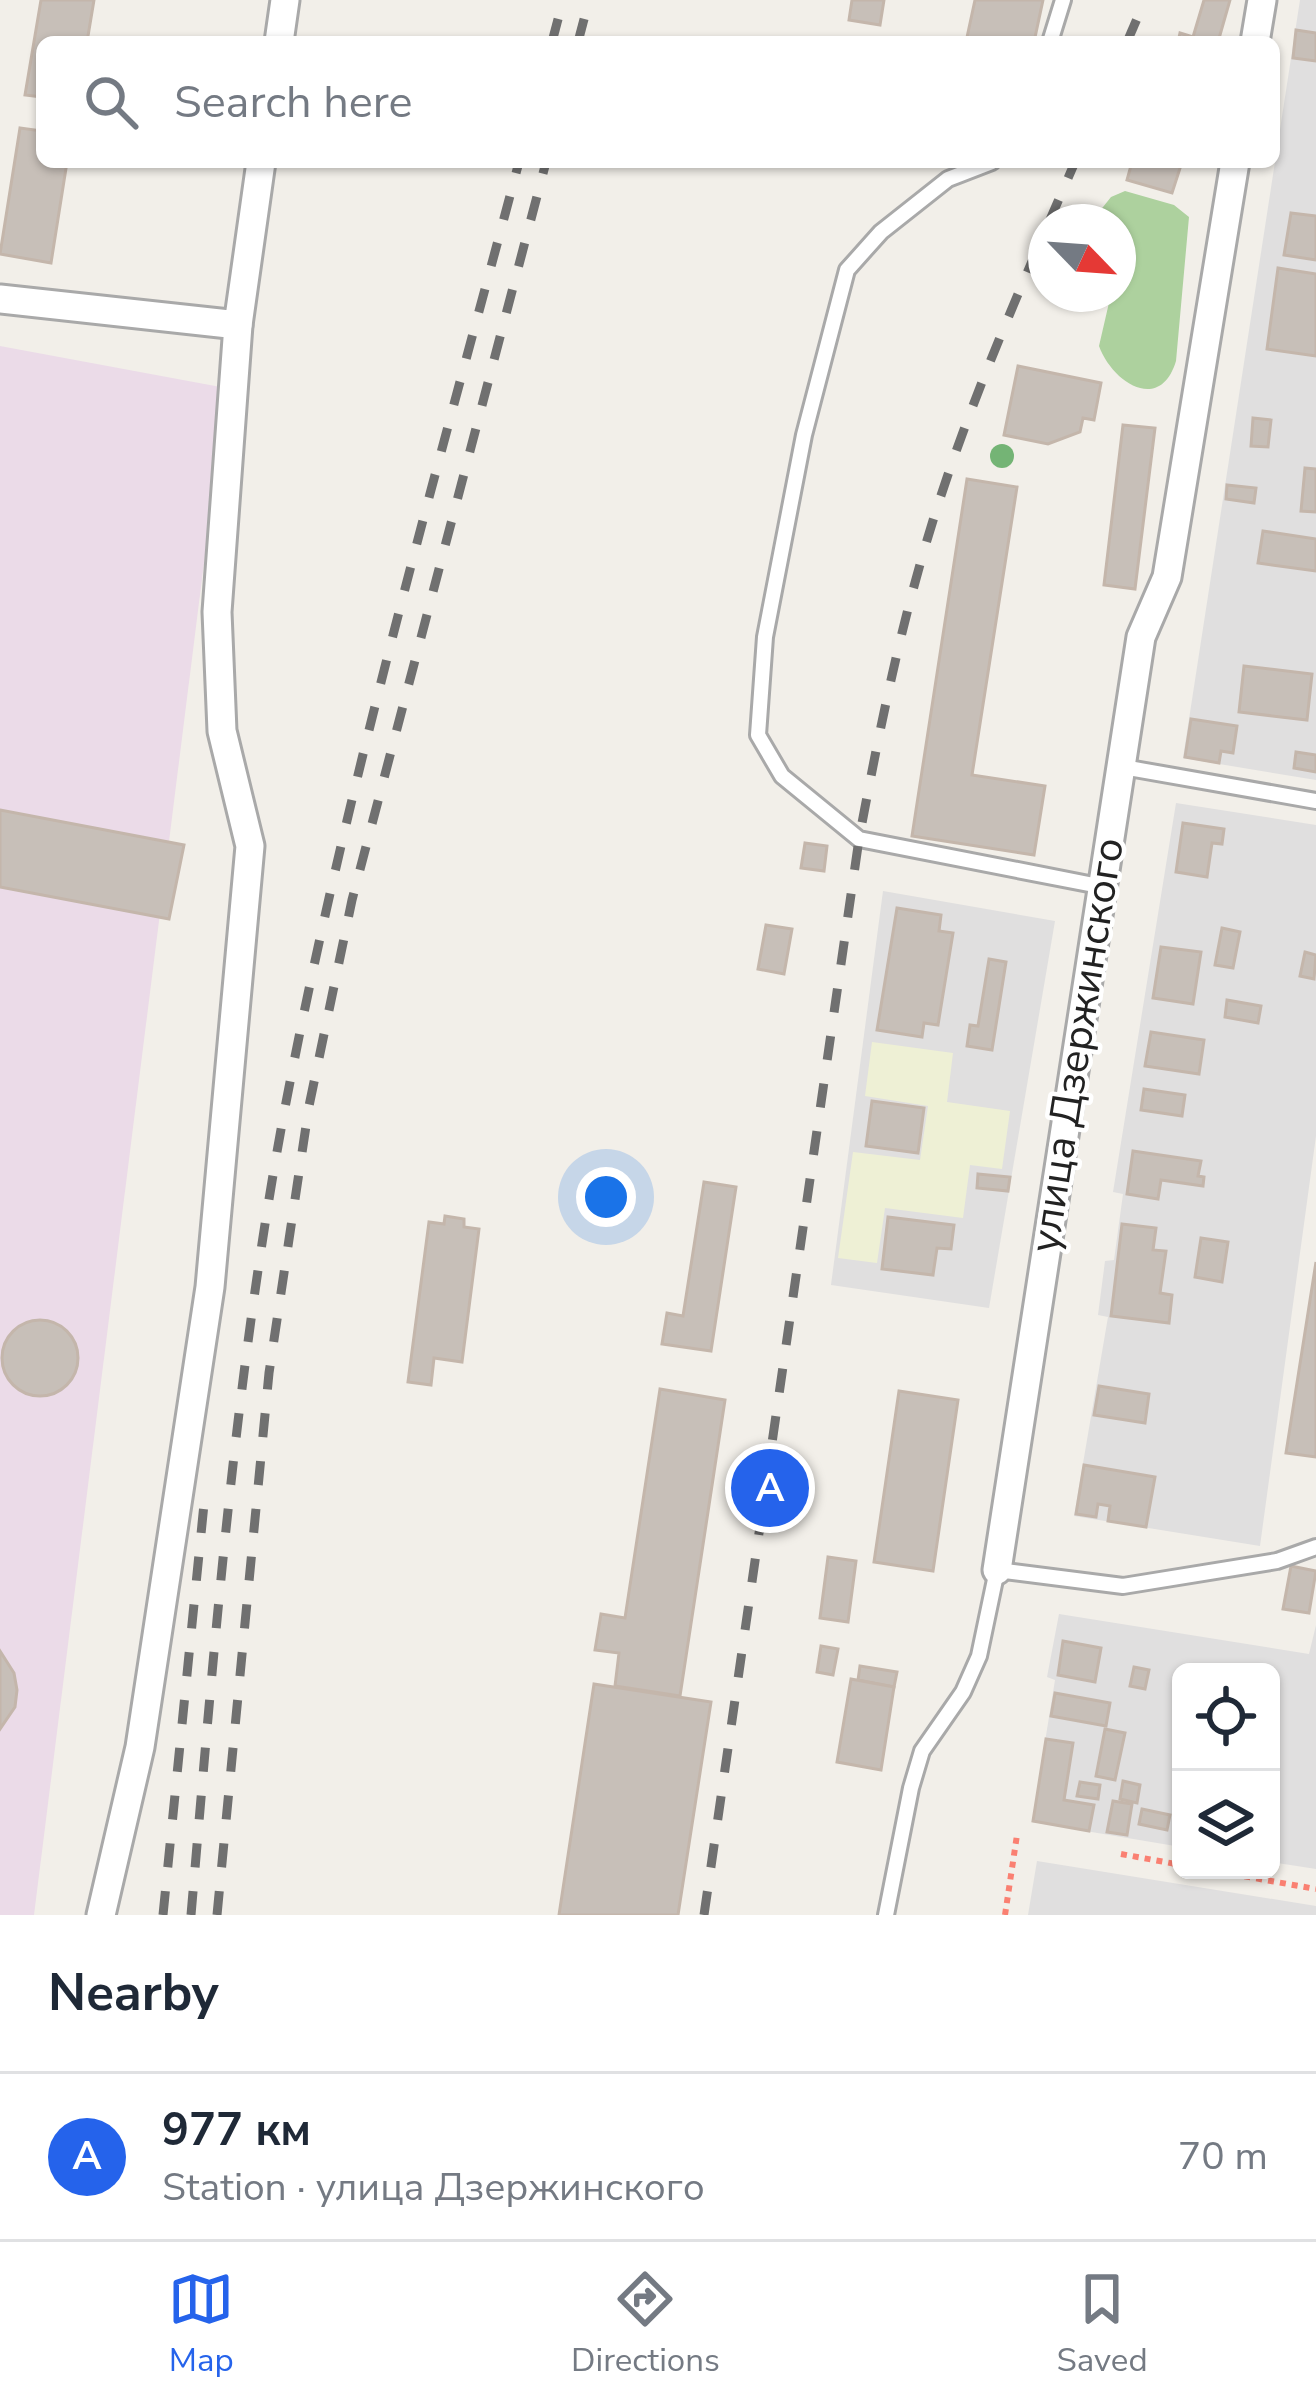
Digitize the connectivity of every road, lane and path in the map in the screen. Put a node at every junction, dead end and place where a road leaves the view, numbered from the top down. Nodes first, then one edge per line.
1 (285, 0) edge
2 (1063, 0) edge
3 (1262, 0) edge
4 (279, 36) edge
5 (1052, 36) edge
6 (1256, 36) edge
7 (259, 168) edge
8 (976, 168) edge
9 (1234, 168) edge
10 (0, 299) edge
11 (238, 325) junction
12 (1123, 767) junction
13 (1316, 801) edge
14 (1100, 886) junction
15 (1316, 1547) edge
16 (997, 1570) junction
17 (1017, 1835) dead end
18 (1121, 1854) dead end
19 (1172, 1863) edge
20 (1260, 1879) edge
21 (1316, 1889) edge
22 (101, 1915) edge
23 (886, 1915) edge
24 (1005, 1915) edge

1 - 4 street
2 - 5 lane
3 - 6 street
7 - 11 street
8 - 14 lane
9 - 12 street, улица Дзержинского
10 - 11 street
11 - 22 street
12 - 13 lane
12 - 14 street, улица Дзержинского
14 - 16 street, улица Дзержинского
15 - 16 lane
16 - 23 lane, улица Дзержинского
17 - 24 path
18 - 19 path
20 - 21 path

